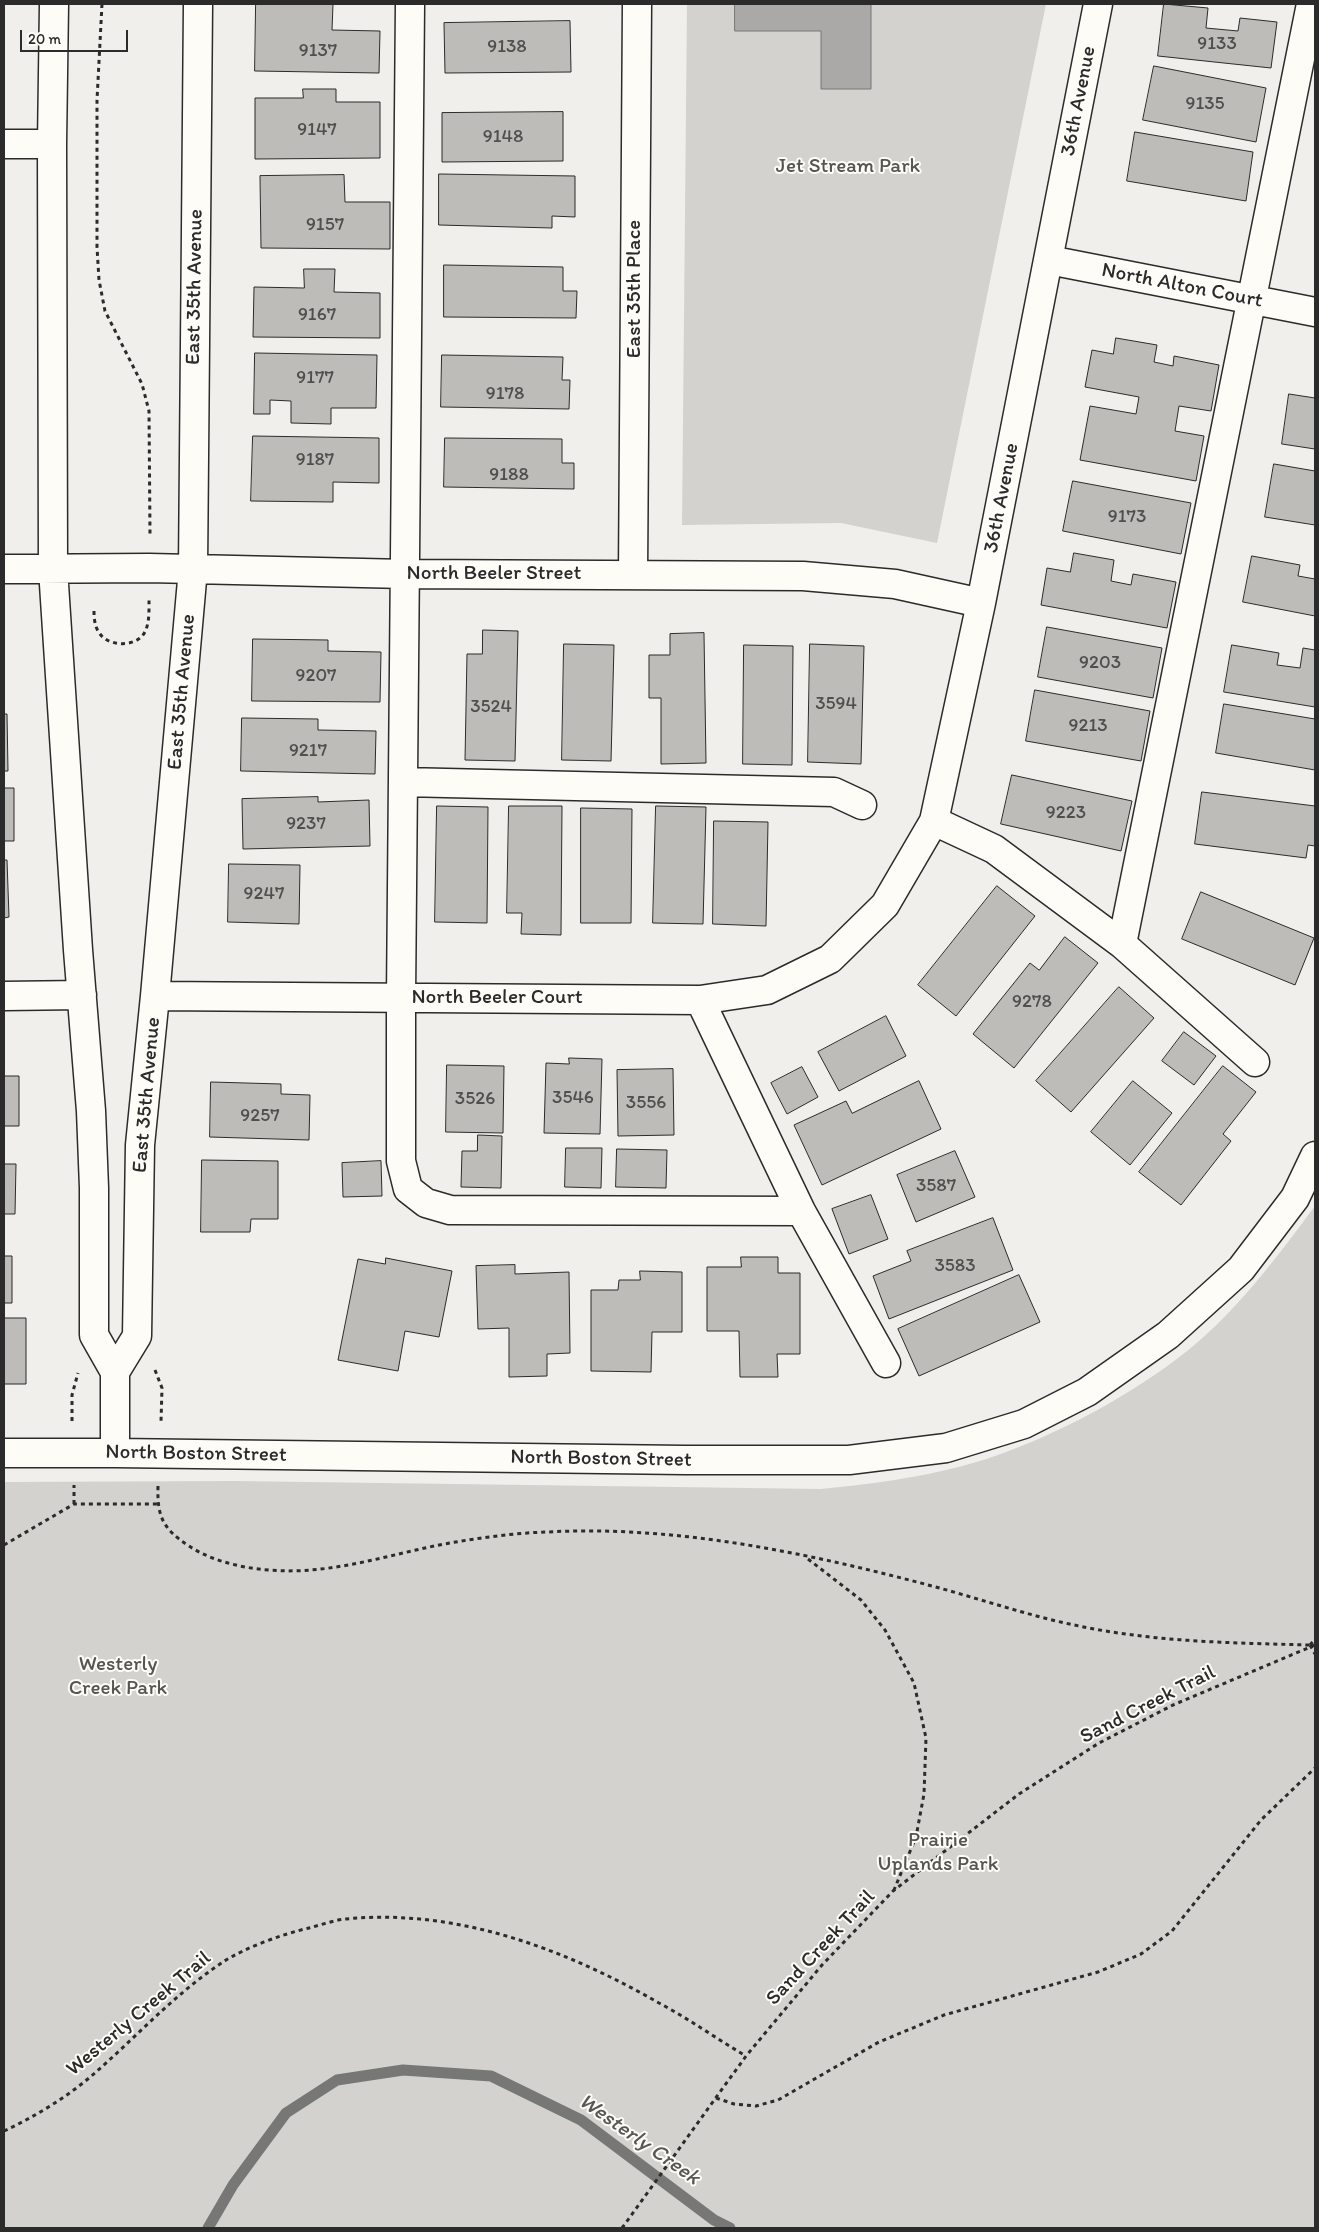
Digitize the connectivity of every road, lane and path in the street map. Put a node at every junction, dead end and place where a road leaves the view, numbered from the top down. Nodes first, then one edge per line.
1 (54, 4) edge
2 (102, 4) edge
3 (198, 4) edge
4 (410, 4) edge
5 (637, 4) edge
6 (1098, 4) edge
7 (1311, 4) edge
8 (4, 144) edge
9 (52, 144) junction
10 (1049, 260) junction
11 (1253, 300) junction
12 (1315, 312) edge
13 (150, 541) dead end
14 (4, 569) edge
15 (53, 569) junction
16 (193, 569) junction
17 (405, 574) junction
18 (633, 575) junction
19 (149, 600) dead end
20 (981, 603) junction
21 (94, 611) dead end
22 (403, 782) junction
23 (862, 805) dead end
24 (934, 821) junction
25 (1122, 944) junction
26 (830, 959) joint
27 (82, 995) junction
28 (4, 996) edge
29 (155, 996) junction
30 (401, 998) junction
31 (700, 1000) junction
32 (1254, 1062) dead end
33 (1315, 1156) edge
34 (801, 1211) junction
35 (886, 1363) dead end
36 (115, 1372) junction
37 (76, 1381) dead end
38 (162, 1388) dead end
39 (72, 1421) dead end
40 (161, 1422) dead end
41 (115, 1452) junction
42 (4, 1453) edge
43 (74, 1482) dead end
44 (158, 1482) dead end
45 (74, 1504) junction
46 (157, 1504) junction
47 (4, 1545) edge
48 (806, 1557) junction
49 (1315, 1639) edge
50 (1315, 1645) edge
51 (1310, 1646) junction
52 (1315, 1654) edge
53 (1315, 1768) edge
54 (894, 1891) junction
55 (746, 2056) junction
56 (716, 2098) junction
57 (4, 2131) edge
58 (622, 2228) edge

1 - 9 street
2 - 13 path
3 - 16 street, East 35th Avenue
4 - 17 street
5 - 18 street, East 35th Place
6 - 10 street, 36th Avenue
7 - 11 street
8 - 9 street
9 - 15 street
10 - 11 street, North Alton Court
10 - 20 street, 36th Avenue
11 - 12 street, North Alton Court
11 - 25 street
14 - 15 street, North Beeler Street
15 - 16 street, North Beeler Street
15 - 27 street
16 - 17 street, North Beeler Street
16 - 29 street, East 35th Avenue
17 - 18 street, North Beeler Street
17 - 22 street
18 - 20 street, North Beeler Street
19 - 21 path
20 - 24 street, 36th Avenue
22 - 23 street
22 - 30 street
24 - 25 street
24 - 26 street, 36th Avenue
25 - 32 street
26 - 31 street, North Beeler Court
27 - 28 street
27 - 36 street
29 - 30 street, North Beeler Court
29 - 36 street, East 35th Avenue
30 - 31 street, North Beeler Court
30 - 34 street
31 - 34 street
33 - 41 street, North Boston Street
34 - 35 street
36 - 41 street
37 - 39 path
38 - 40 path
41 - 42 street, North Boston Street
43 - 45 path
44 - 46 path
45 - 46 path
45 - 47 path
46 - 48 path
48 - 51 path
48 - 54 path
49 - 51 path
50 - 51 path, Sand Creek Trail
51 - 52 path
51 - 54 path, Sand Creek Trail
53 - 56 path
54 - 55 path, Sand Creek Trail
55 - 56 path, Sand Creek Trail
55 - 57 path, Westerly Creek Trail
56 - 58 path, Sand Creek Trail

